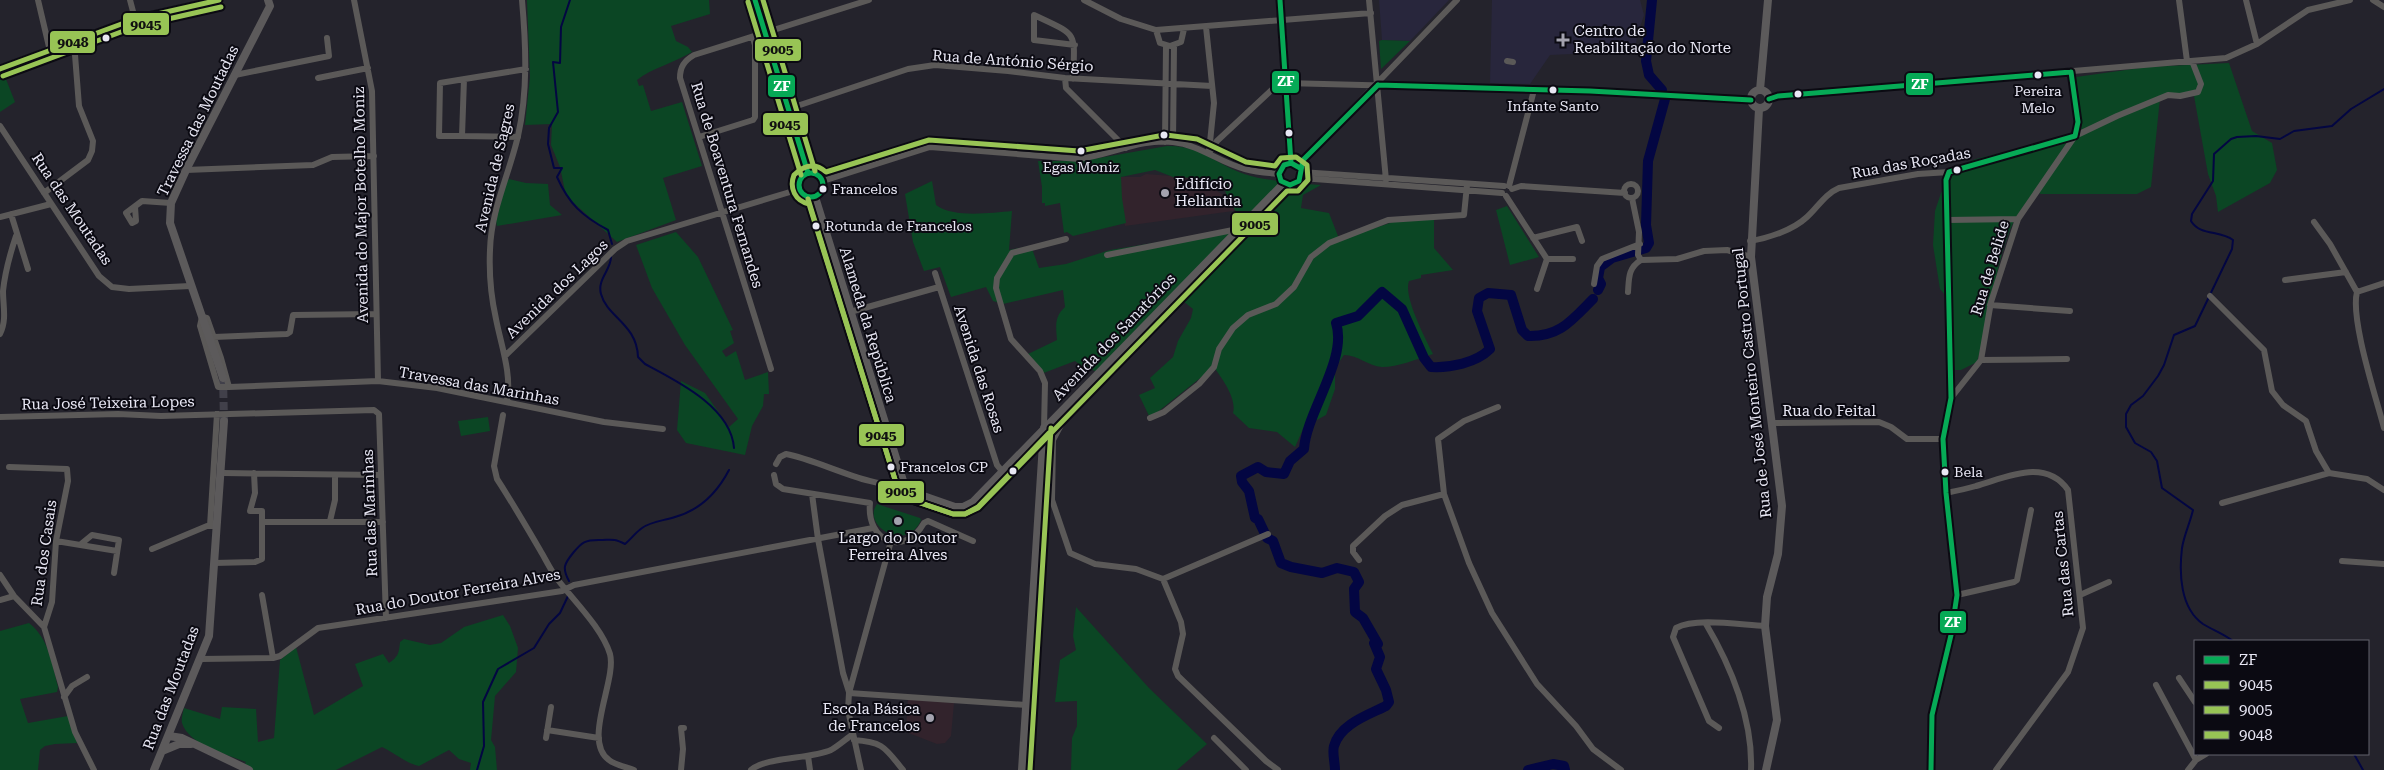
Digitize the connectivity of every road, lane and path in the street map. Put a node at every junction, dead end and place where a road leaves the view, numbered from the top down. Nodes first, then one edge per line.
1 (38, 0) edge
2 (130, 0) edge
3 (219, 0) edge
4 (268, 0) edge
5 (354, 0) edge
6 (522, 0) edge
7 (754, 0) edge
8 (869, 0) edge
9 (1084, 0) edge
10 (1280, 0) edge
11 (1370, 0) edge
12 (1457, 0) edge
13 (1768, 0) edge
14 (2179, 0) edge
15 (2246, 0) edge
16 (2350, 0) edge
17 (1370, 13) junction
18 (135, 19) junction
19 (1281, 21) junction
20 (1206, 27) junction
21 (1184, 29) junction
22 (1156, 30) junction
23 (765, 33) junction
24 (327, 38) dead end
25 (753, 38) junction
26 (74, 42) junction
27 (2257, 44) junction
28 (1075, 45) junction
29 (1170, 46) junction
30 (50, 51) junction
31 (2190, 61) junction
32 (368, 68) junction
33 (526, 69) junction
34 (0, 70) edge
35 (2071, 72) junction
36 (235, 75) junction
37 (318, 78) dead end
38 (1065, 78) junction
39 (464, 79) junction
40 (1073, 79) junction
41 (1285, 83) junction
42 (1166, 84) junction
43 (1173, 84) junction
44 (1378, 85) junction
45 (1212, 86) junction
46 (1534, 90) junction
47 (1760, 90) junction
48 (1769, 99) junction
49 (1751, 100) junction
50 (788, 109) junction
51 (1759, 109) junction
52 (0, 126) edge
53 (462, 136) junction
54 (2075, 136) junction
55 (518, 137) junction
56 (699, 137) junction
57 (1165, 142) junction
58 (1173, 142) junction
59 (1126, 148) junction
60 (1209, 153) junction
61 (374, 156) junction
62 (1291, 163) junction
63 (186, 170) junction
64 (1301, 172) junction
65 (1949, 172) junction
66 (808, 173) junction
67 (1280, 174) junction
68 (823, 181) junction
69 (1386, 181) junction
70 (1284, 183) junction
71 (1467, 187) junction
72 (800, 189) junction
73 (1507, 190) junction
74 (44, 193) junction
75 (1625, 193) junction
76 (815, 197) junction
77 (1632, 198) junction
78 (171, 203) junction
79 (51, 204) junction
80 (134, 207) dead end
81 (722, 213) junction
82 (11, 214) junction
83 (0, 217) edge
84 (2018, 219) junction
85 (1947, 220) junction
86 (2314, 222) dead end
87 (1238, 229) junction
88 (16, 236) junction
89 (1533, 238) junction
90 (1066, 239) dead end
91 (1582, 241) dead end
92 (1750, 241) junction
93 (1639, 252) junction
94 (1107, 255) dead end
95 (1750, 257) junction
96 (1547, 259) junction
97 (1573, 259) dead end
98 (28, 269) dead end
99 (2346, 272) junction
100 (935, 273) dead end
101 (2285, 280) dead end
102 (2384, 283) edge
103 (1594, 284) dead end
104 (190, 286) junction
105 (939, 287) junction
106 (1537, 289) dead end
107 (1628, 292) dead end
108 (2357, 292) junction
109 (2210, 296) dead end
110 (1990, 305) junction
111 (850, 312) junction
112 (2070, 312) dead end
113 (376, 314) junction
114 (202, 317) junction
115 (0, 334) edge
116 (214, 337) junction
117 (505, 356) junction
118 (2067, 359) dead end
119 (1981, 360) junction
120 (771, 369) dead end
121 (223, 378) tunnel mouth
122 (378, 381) junction
123 (228, 387) junction
124 (1951, 398) junction
125 (1074, 399) junction
126 (507, 401) junction
127 (1498, 407) dead end
128 (374, 410) joint
129 (216, 414) junction
130 (503, 414) dead end
131 (0, 417) edge
132 (226, 417) junction
133 (1150, 418) dead end
134 (1771, 423) junction
135 (1044, 428) junction
136 (2384, 428) edge
137 (664, 429) dead end
138 (1943, 439) junction
139 (1026, 446) junction
140 (1042, 450) junction
141 (776, 464) dead end
142 (9, 467) dead end
143 (1002, 471) junction
144 (223, 473) junction
145 (254, 473) junction
146 (2329, 473) junction
147 (774, 474) dead end
148 (335, 475) junction
149 (381, 475) junction
150 (904, 484) junction
151 (2384, 490) edge
152 (1946, 493) junction
153 (812, 494) junction
154 (1444, 494) junction
155 (2222, 502) dead end
156 (2031, 510) dead end
157 (330, 521) junction
158 (264, 522) junction
159 (383, 522) junction
160 (213, 526) junction
161 (873, 528) junction
162 (1266, 534) dead end
163 (818, 539) junction
164 (56, 541) junction
165 (891, 541) junction
166 (973, 541) dead end
167 (81, 544) junction
168 (152, 549) dead end
169 (117, 551) junction
170 (1359, 560) dead end
171 (2342, 561) dead end
172 (214, 563) junction
173 (2384, 564) edge
174 (114, 573) dead end
175 (0, 575) edge
176 (1163, 579) junction
177 (2108, 582) dead end
178 (566, 587) junction
179 (262, 595) dead end
180 (1957, 595) junction
181 (2080, 595) junction
182 (14, 596) junction
183 (0, 600) edge
184 (386, 618) junction
185 (1706, 624) junction
186 (1765, 626) junction
187 (44, 627) junction
188 (273, 658) junction
189 (201, 660) junction
190 (87, 677) dead end
191 (2179, 678) dead end
192 (2156, 685) dead end
193 (850, 693) junction
194 (64, 697) junction
195 (2194, 700) edge
196 (1026, 705) junction
197 (551, 707) dead end
198 (176, 719) junction
199 (684, 728) dead end
200 (1719, 728) dead end
201 (547, 730) junction
202 (169, 736) junction
203 (853, 737) junction
204 (546, 738) dead end
205 (599, 738) junction
206 (1214, 738) dead end
207 (180, 741) junction
208 (162, 751) junction
209 (2204, 755) edge
210 (808, 756) junction
211 (2196, 760) junction
212 (94, 770) edge
213 (154, 770) edge
214 (249, 770) edge
215 (634, 770) edge
216 (681, 770) edge
217 (751, 770) edge
218 (810, 770) edge
219 (861, 770) edge
220 (904, 770) edge
221 (1022, 770) edge
222 (1246, 770) edge
223 (1278, 770) edge
224 (1621, 770) edge
225 (1751, 770) edge
226 (1766, 770) edge
227 (1931, 770) edge
228 (1996, 770) edge
229 (2188, 770) edge

1 - 30 street
2 - 18 street
3 - 18 main road
4 - 36 main road, Travessa das Moutadas
5 - 32 street, Avenida do Major Botelho Moniz
6 - 33 street, Avenida de Sagres
7 - 23 main road
8 - 23 street, Rua de Boaventura Fernandes
9 - 22 street
10 - 19 main road
11 - 17 street
12 - 44 street
13 - 47 main road
14 - 31 street
15 - 27 street
16 - 27 street
17 - 19 street
17 - 44 street
18 - 26 main road
19 - 20 street
19 - 41 main road
20 - 21 street
20 - 45 street
21 - 22 street
21 - 29 street
22 - 29 street
23 - 25 street, Rua de Boaventura Fernandes
23 - 50 main road
24 - 36 street
25 - 56 street
25 - 56 street, Rua de Boaventura Fernandes
26 - 30 main road
26 - 74 street
27 - 31 street
28 - 28 street
28 - 40 street
29 - 42 street
29 - 43 street
30 - 34 main road
31 - 35 street
31 - 54 street, Rua das Roçadas
32 - 37 street
32 - 61 street, Avenida do Major Botelho Moniz
33 - 39 street
33 - 55 street, Avenida de Sagres
35 - 48 street
35 - 54 street
36 - 63 main road, Travessa das Moutadas
38 - 40 street, Rua de António Sérgio
38 - 50 street, Rua de António Sérgio
38 - 59 street
39 - 53 street
39 - 53 street
40 - 42 street, Rua de António Sérgio
41 - 44 street
41 - 60 street
41 - 62 main road
42 - 43 street, Rua de António Sérgio
42 - 57 street
43 - 45 street, Rua de António Sérgio
43 - 58 street
44 - 46 street
44 - 64 street
44 - 69 street
45 - 60 street
46 - 49 street
46 - 73 street
47 - 48 main road
47 - 49 main road
48 - 51 main road
49 - 51 main road
50 - 66 main road
51 - 92 main road, Rua de José Monteiro Castro Portugal
52 - 74 street, Rua das Moutadas
53 - 55 street
54 - 65 street, Rua das Roçadas
54 - 84 street, Rua de Belide
55 - 117 street, Avenida de Sagres
56 - 81 street, Rua de Boaventura Fernandes
57 - 58 street
57 - 59 street
58 - 60 street
59 - 68 street
60 - 67 street
61 - 63 street
61 - 113 street, Avenida do Major Botelho Moniz
62 - 64 main road
62 - 67 main road
63 - 78 main road, Travessa das Moutadas
64 - 69 street
64 - 70 main road, Avenida dos Sanatórios
65 - 85 street
65 - 92 street, Rua das Roçadas
66 - 68 main road
66 - 72 main road
67 - 70 main road
68 - 76 main road
69 - 71 street
70 - 87 main road, Avenida dos Sanatórios
71 - 73 street
71 - 133 street
72 - 76 main road
72 - 81 street, Avenida dos Lagos
73 - 75 street
73 - 89 street
74 - 79 street, Rua das Moutadas
75 - 77 street
75 - 77 street
76 - 111 main road, Alameda da República
77 - 93 street
78 - 80 street
78 - 104 main road, Travessa das Moutadas
79 - 82 street
79 - 104 street, Rua das Moutadas
81 - 117 street, Avenida dos Lagos
81 - 120 street, Rua de Boaventura Fernandes
82 - 83 street
82 - 88 street
84 - 85 street
84 - 110 street, Rua de Belide
85 - 124 street
86 - 99 street
87 - 94 street
87 - 125 main road, Avenida dos Sanatórios
88 - 98 street
88 - 115 street
89 - 91 street
89 - 96 street
90 - 135 street
92 - 95 main road, Rua de José Monteiro Castro Portugal
93 - 95 street
93 - 103 street
93 - 107 street
95 - 134 main road, Rua de José Monteiro Castro Portugal
96 - 97 street
96 - 106 street
99 - 101 street
99 - 108 street
100 - 105 street, Avenida das Rosas
102 - 108 street
104 - 114 main road
105 - 111 street
105 - 143 street, Avenida das Rosas
108 - 136 street
109 - 146 street
110 - 112 street
110 - 119 street, Rua de Belide
111 - 150 main road, Alameda da República
113 - 116 street
113 - 122 street, Avenida do Major Botelho Moniz
114 - 116 street
114 - 121 main road
114 - 123 street
116 - 123 street
117 - 126 street, Avenida de Sagres
118 - 119 street
119 - 124 street, Rua de Belide
122 - 123 street, Travessa das Marinhas
122 - 126 street, Travessa das Marinhas
124 - 138 street, Rua de Belide
125 - 135 main road, Avenida dos Sanatórios
125 - 176 street
126 - 137 street, Travessa das Marinhas
127 - 154 street
128 - 132 street, Rua José Teixeira Lopes
128 - 149 street, Rua das Marinhas
129 - 131 street, Rua José Teixeira Lopes
129 - 132 street, Rua José Teixeira Lopes
129 - 160 street, Rua das Moutadas
130 - 178 street
132 - 144 street, Rua das Moutadas
132 - 160 main road, Rua das Moutadas
134 - 138 street, Rua do Feital
134 - 186 main road, Rua de José Monteiro Castro Portugal
135 - 139 main road, Avenida dos Sanatórios
135 - 140 main road
138 - 152 street, Rua de Belide
139 - 140 main road
139 - 143 main road, Avenida dos Sanatórios
140 - 196 main road
141 - 150 street
142 - 164 street, Rua dos Casais
143 - 150 main road, Avenida dos Sanatórios
144 - 145 street
144 - 160 street, Rua das Moutadas
145 - 148 street
145 - 158 street
146 - 151 street
146 - 155 street
147 - 153 street
148 - 149 street
148 - 157 street
149 - 159 street, Rua das Marinhas
152 - 180 street, Rua de Belide
152 - 181 street, Rua das Cartas
153 - 161 street
153 - 163 street
154 - 170 street
154 - 224 street
156 - 180 street
157 - 158 street
157 - 159 street
158 - 172 street
159 - 184 street, Rua das Marinhas
160 - 168 street
160 - 172 main road, Rua das Moutadas
161 - 163 street, Rua do Doutor Ferreira Alves
161 - 165 street
162 - 176 street
163 - 178 street, Rua do Doutor Ferreira Alves
163 - 193 street
164 - 167 street
164 - 187 street, Rua dos Casais
165 - 166 street
165 - 193 street
167 - 169 street
167 - 169 street
169 - 174 street
171 - 173 street
172 - 189 main road, Rua das Moutadas
175 - 182 street
176 - 223 street
177 - 181 street
178 - 184 street, Rua do Doutor Ferreira Alves
178 - 205 street
179 - 188 street
180 - 227 street, Rua de Belide
181 - 228 street, Rua das Cartas
182 - 183 street
182 - 187 street
184 - 188 street, Rua do Doutor Ferreira Alves
185 - 186 street
185 - 200 street
185 - 225 street
186 - 226 main road, Rua de José Monteiro Castro Portugal
187 - 194 street, Rua dos Casais
188 - 189 street, Rua do Doutor Ferreira Alves
189 - 198 main road, Rua das Moutadas
190 - 194 street
191 - 195 street
192 - 211 street
193 - 196 street
193 - 203 street
194 - 212 street, Rua dos Casais
196 - 221 main road
197 - 201 street
198 - 202 main road, Rua das Moutadas
198 - 207 main road
199 - 216 street
201 - 204 street
201 - 205 street
202 - 207 main road
202 - 208 main road, Rua das Moutadas
203 - 210 street
203 - 219 street
203 - 220 street
205 - 215 street
206 - 222 street
207 - 208 main road
207 - 214 main road
208 - 213 main road, Rua das Moutadas
209 - 211 street
210 - 217 street
210 - 218 street
211 - 229 street

